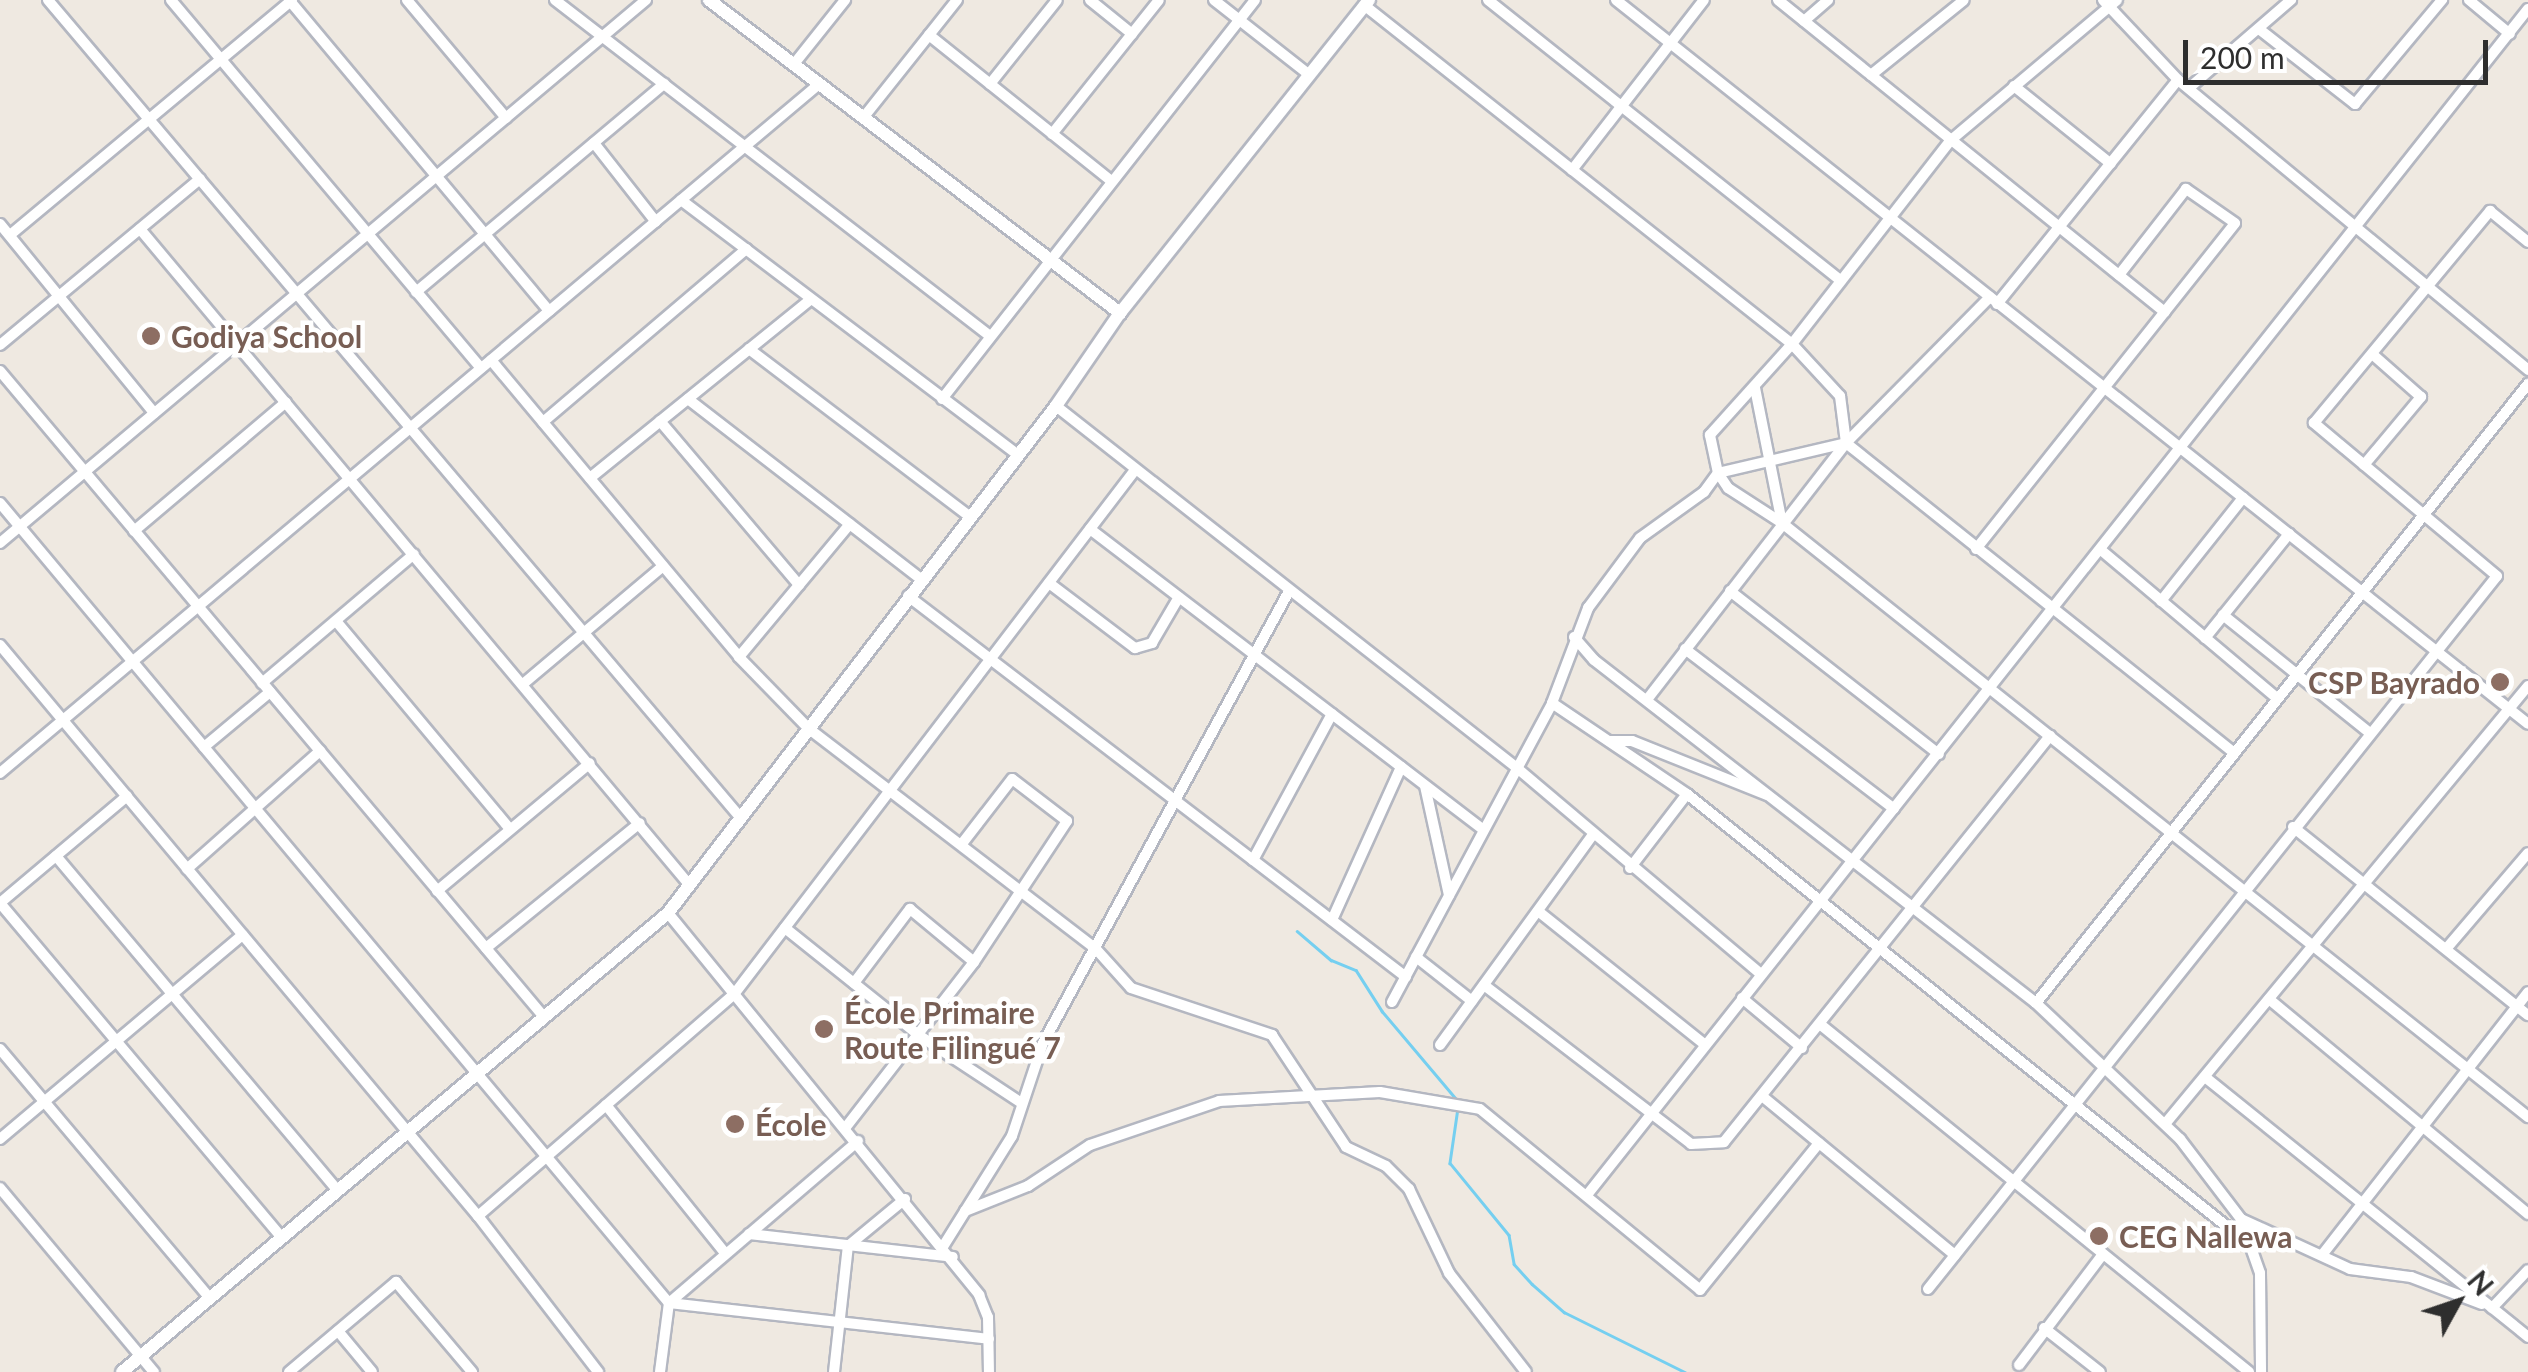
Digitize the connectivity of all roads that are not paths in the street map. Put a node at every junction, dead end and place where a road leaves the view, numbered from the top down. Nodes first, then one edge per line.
1 (48, 0) edge
2 (172, 0) edge
3 (407, 0) edge
4 (555, 0) edge
5 (646, 0) edge
6 (709, 0) edge
7 (845, 0) edge
8 (957, 0) edge
9 (1057, 0) edge
10 (1090, 0) edge
11 (1159, 0) edge
12 (1214, 0) edge
13 (1255, 0) edge
14 (1488, 0) edge
15 (1616, 0) edge
16 (1704, 0) edge
17 (1778, 0) edge
18 (1828, 0) edge
19 (1964, 0) edge
20 (2292, 0) edge
21 (2442, 0) edge
22 (2469, 0) edge
23 (291, 1) edge
24 (2110, 2) edge
25 (1366, 3) edge
26 (2528, 10) edge
27 (1239, 20) junction
28 (1804, 20) junction
29 (2258, 29) junction
30 (1132, 34) junction
31 (2510, 34) junction
32 (603, 36) junction
33 (929, 36) junction
34 (1671, 43) junction
35 (221, 59) junction
36 (794, 64) junction
37 (1307, 73) junction
38 (1871, 75) junction
39 (2178, 80) junction
40 (664, 84) junction
41 (819, 84) junction
42 (990, 84) junction
43 (2014, 86) junction
44 (2189, 88) junction
45 (1621, 106) junction
46 (506, 118) junction
47 (864, 118) junction
48 (149, 119) junction
49 (1052, 134) junction
50 (1951, 140) junction
51 (594, 143) junction
52 (743, 148) junction
53 (2110, 164) junction
54 (1572, 170) junction
55 (436, 177) junction
56 (200, 179) junction
57 (1111, 181) junction
58 (681, 200) junction
59 (1890, 218) junction
60 (656, 222) junction
61 (0, 224) edge
62 (2355, 226) junction
63 (2060, 227) junction
64 (140, 229) junction
65 (368, 234) junction
66 (10, 235) junction
67 (484, 235) junction
68 (2528, 242) edge
69 (746, 250) junction
70 (1048, 261) junction
71 (2118, 275) junction
72 (1841, 281) junction
73 (2429, 286) junction
74 (416, 292) junction
75 (296, 294) junction
76 (60, 295) junction
77 (811, 299) junction
78 (1994, 300) junction
79 (549, 311) junction
80 (2165, 312) junction
81 (1120, 313) junction
82 (990, 336) junction
83 (237, 344) junction
84 (1792, 344) junction
85 (0, 346) edge
86 (749, 349) junction
87 (2372, 354) junction
88 (490, 360) junction
89 (481, 368) junction
90 (2528, 370) edge
91 (0, 371) edge
92 (2528, 384) edge
93 (1755, 388) junction
94 (2104, 388) junction
95 (688, 399) junction
96 (942, 399) junction
97 (286, 402) junction
98 (1056, 406) junction
99 (154, 413) junction
100 (544, 422) junction
101 (660, 422) junction
102 (410, 428) junction
103 (1846, 442) junction
104 (2181, 448) junction
105 (1016, 453) junction
106 (1772, 465) junction
107 (2364, 465) junction
108 (1135, 470) junction
109 (84, 472) junction
110 (1718, 474) junction
111 (350, 478) junction
112 (590, 478) junction
113 (2243, 498) junction
114 (0, 504) edge
115 (2423, 514) junction
116 (968, 515) junction
117 (1782, 523) junction
118 (850, 524) junction
119 (19, 526) junction
120 (1090, 529) junction
121 (134, 531) junction
122 (2289, 534) junction
123 (0, 543) edge
124 (1976, 549) junction
125 (2101, 550) junction
126 (414, 554) junction
127 (663, 566) junction
128 (920, 578) junction
129 (1048, 583) junction
130 (799, 584) junction
131 (1289, 590) junction
132 (1730, 591) junction
133 (2361, 592) junction
134 (908, 596) junction
135 (1179, 597) junction
136 (2162, 600) junction
137 (198, 606) junction
138 (2055, 610) junction
139 (2223, 615) junction
140 (336, 621) junction
141 (584, 633) junction
142 (1574, 637) junction
143 (2206, 638) junction
144 (0, 645) edge
145 (1686, 649) junction
146 (2436, 651) junction
147 (1255, 654) junction
148 (739, 657) junction
149 (990, 659) junction
150 (5, 660) edge
151 (132, 662) junction
152 (2297, 674) junction
153 (262, 683) junction
154 (523, 684) junction
155 (2528, 686) edge
156 (1991, 689) junction
157 (270, 692) junction
158 (1648, 696) junction
159 (2277, 698) junction
160 (1552, 703) junction
161 (2510, 710) junction
162 (1332, 714) junction
163 (63, 720) junction
164 (2528, 724) edge
165 (808, 728) junction
166 (2370, 732) junction
167 (2050, 736) junction
168 (1608, 741) junction
169 (204, 747) junction
170 (320, 751) junction
171 (2234, 752) junction
172 (1939, 754) junction
173 (590, 763) junction
174 (1401, 767) junction
175 (1517, 768) junction
176 (0, 772) edge
177 (1425, 786) junction
178 (890, 791) junction
179 (1688, 794) junction
180 (127, 796) junction
181 (1176, 801) junction
182 (1782, 801) junction
183 (256, 809) junction
184 (1894, 809) junction
185 (740, 816) junction
186 (640, 823) junction
187 (2294, 827) junction
188 (510, 829) junction
189 (1484, 830) junction
190 (2171, 832) junction
191 (1592, 837) junction
192 (961, 845) junction
193 (2528, 852) edge
194 (56, 856) junction
195 (1856, 857) junction
196 (1254, 860) junction
197 (187, 868) junction
198 (1630, 868) junction
199 (687, 882) junction
200 (2365, 884) junction
201 (2243, 890) junction
202 (437, 891) junction
203 (1021, 892) junction
204 (1449, 895) junction
205 (1820, 902) junction
206 (0, 903) edge
207 (1914, 904) junction
208 (1538, 911) junction
209 (668, 913) junction
210 (1332, 920) junction
211 (785, 928) junction
212 (242, 935) junction
213 (2313, 946) junction
214 (486, 948) junction
215 (1096, 949) junction
216 (2446, 949) junction
217 (1878, 950) junction
218 (1416, 957) junction
219 (974, 962) junction
220 (1762, 974) junction
221 (1406, 977) junction
222 (854, 983) junction
223 (1484, 985) junction
224 (2528, 992) edge
225 (172, 994) junction
226 (735, 994) junction
227 (1742, 998) junction
228 (2269, 999) junction
229 (1392, 1002) dead end
230 (1472, 1002) junction
231 (2036, 1003) junction
232 (2517, 1006) junction
233 (2528, 1015) edge
234 (544, 1018) junction
235 (1821, 1025) junction
236 (920, 1036) junction
237 (116, 1041) junction
238 (1705, 1044) junction
239 (1440, 1045) dead end
240 (1802, 1048) junction
241 (0, 1049) edge
242 (2105, 1060) junction
243 (2468, 1069) junction
244 (477, 1074) junction
245 (2204, 1076) junction
246 (1310, 1093) junction
247 (1762, 1096) junction
248 (44, 1102) junction
249 (1020, 1102) junction
250 (606, 1105) junction
251 (2070, 1106) junction
252 (1649, 1114) junction
253 (2528, 1117) edge
254 (2166, 1124) junction
255 (2422, 1126) junction
256 (846, 1128) junction
257 (408, 1132) junction
258 (0, 1138) edge
259 (858, 1141) junction
260 (1819, 1143) junction
261 (546, 1157) junction
262 (2012, 1180) junction
263 (0, 1188) edge
264 (338, 1191) junction
265 (1587, 1195) junction
266 (906, 1199) junction
267 (2362, 1204) junction
268 (966, 1211) junction
269 (2528, 1214) edge
270 (478, 1216) junction
271 (2241, 1218) junction
272 (749, 1234) junction
273 (282, 1238) junction
274 (944, 1245) junction
275 (848, 1246) junction
276 (2251, 1246) junction
277 (726, 1254) junction
278 (2103, 1254) junction
279 (1954, 1255) junction
280 (2322, 1255) junction
281 (953, 1257) junction
282 (2528, 1270) edge
283 (1928, 1288) dead end
284 (210, 1298) junction
285 (669, 1303) junction
286 (2492, 1308) junction
287 (840, 1323) junction
288 (2044, 1328) junction
289 (338, 1331) junction
290 (2528, 1337) edge
291 (990, 1339) junction
292 (141, 1356) junction
293 (2018, 1365) dead end
294 (122, 1372) edge
295 (154, 1372) edge
296 (289, 1372) edge
297 (372, 1372) edge
298 (472, 1372) edge
299 (598, 1372) edge
300 (660, 1372) edge
301 (834, 1372) edge
302 (989, 1372) edge
303 (1526, 1372) edge
304 (2100, 1372) edge
305 (2248, 1372) edge
306 (2261, 1372) edge

1 - 48 street
2 - 35 street
3 - 46 street
4 - 32 street
5 - 32 street
6 - 36 street
7 - 36 street
8 - 33 street
9 - 42 street
10 - 30 street
11 - 30 street
12 - 27 street
13 - 27 street
14 - 45 street
15 - 34 street
16 - 34 street
17 - 28 street
18 - 28 street
19 - 38 street
20 - 29 street
21 - 29 street
22 - 31 street
23 - 35 street
23 - 55 street
24 - 39 street
24 - 43 street
25 - 37 street
25 - 54 street
26 - 31 street
27 - 37 street
27 - 57 street
28 - 38 street
29 - 44 street
30 - 49 street
31 - 62 street
32 - 40 street
32 - 46 street
33 - 42 street
33 - 47 street
34 - 45 street
34 - 59 street
35 - 48 street
35 - 65 street
36 - 41 street
37 - 81 street
38 - 50 street
39 - 44 street
39 - 53 street
40 - 51 street
40 - 52 street
41 - 47 street
41 - 52 street
42 - 49 street
43 - 50 street
43 - 53 street
44 - 62 street
45 - 54 street
45 - 72 street
46 - 55 street
47 - 70 street
48 - 56 street
48 - 66 street
49 - 57 street
50 - 59 street
50 - 63 street
51 - 60 street
51 - 67 street
52 - 58 street
52 - 82 street
53 - 63 street
54 - 84 street
55 - 65 street
55 - 67 street
56 - 64 street
56 - 75 street
57 - 70 street
58 - 60 street
58 - 69 street
59 - 72 street
59 - 78 street
60 - 79 street
61 - 66 street
62 - 73 street
62 - 104 street
63 - 71 street
63 - 78 street
64 - 76 street
64 - 83 street
65 - 74 street
65 - 75 street
66 - 76 street
67 - 74 street
67 - 79 street
68 - 73 street
69 - 77 street
69 - 100 street
70 - 81 street
70 - 82 street
71 - 80 street
71 - 80 street
72 - 84 street
73 - 87 street
73 - 90 street
74 - 89 street
75 - 83 street
75 - 102 street
76 - 85 street
76 - 99 street
77 - 86 street
77 - 96 street
78 - 94 street
78 - 103 street
79 - 88 street
80 - 94 street
81 - 98 street
82 - 96 street
83 - 97 street
83 - 99 street
84 - 93 street
84 - 103 street
86 - 95 street
86 - 116 street
87 - 107 street
87 - 107 street
88 - 89 street
88 - 100 street
89 - 102 street
91 - 109 street
92 - 115 street
93 - 106 street
93 - 110 street
94 - 104 street
94 - 124 street
95 - 101 street
95 - 118 street
96 - 105 street
97 - 111 street
97 - 121 street
98 - 105 street
98 - 108 street
99 - 109 street
100 - 112 street
101 - 112 street
101 - 130 street
102 - 111 street
102 - 141 street
103 - 106 street
103 - 117 street
103 - 124 street
104 - 113 street
104 - 125 street
105 - 116 street
106 - 110 street
106 - 117 street
107 - 115 street
108 - 120 street
108 - 131 street
109 - 119 street
109 - 121 street
110 - 117 street
110 - 142 street
111 - 126 street
111 - 137 street
112 - 127 street
113 - 122 street
113 - 136 street
114 - 119 street
115 - 133 street
115 - 146 street
116 - 128 street
117 - 132 street
117 - 156 street
118 - 128 street
118 - 130 street
119 - 123 street
119 - 151 street
120 - 129 street
120 - 135 street
121 - 137 street
122 - 133 street
122 - 139 street
124 - 138 street
125 - 136 street
125 - 138 street
126 - 140 street
126 - 154 street
127 - 141 street
127 - 148 street
128 - 134 street
129 - 135 street
129 - 149 street
130 - 148 street
131 - 147 street
131 - 175 street
132 - 145 street
132 - 172 street
133 - 146 street
133 - 152 street
134 - 149 street
134 - 165 street
135 - 147 street
136 - 143 street
137 - 151 street
137 - 153 street
138 - 156 street
138 - 171 street
139 - 143 street
139 - 152 street
140 - 153 street
140 - 188 street
141 - 154 street
141 - 185 street
142 - 158 street
142 - 160 street
143 - 159 street
144 - 150 street
145 - 158 street
145 - 184 street
146 - 161 street
146 - 166 street
147 - 162 street
147 - 181 street
148 - 165 street
149 - 178 street
149 - 181 street
150 - 163 street
151 - 163 street
151 - 169 street
152 - 159 street
152 - 166 street
153 - 157 street
154 - 173 street
155 - 161 street
156 - 167 street
156 - 172 street
157 - 169 street
157 - 170 street
158 - 182 street
159 - 171 street
160 - 168 street
160 - 175 street
161 - 164 street
161 - 200 street
162 - 174 street
162 - 196 street
163 - 176 street
163 - 180 street
165 - 178 street
165 - 185 street
166 - 187 street
167 - 190 street
167 - 207 street
168 - 179 street
168 - 182 street
169 - 183 street
170 - 183 street
170 - 202 street
171 - 190 street
172 - 184 street
173 - 186 street
173 - 188 street
174 - 177 street
174 - 210 street
175 - 189 street
175 - 191 street
177 - 189 street
177 - 204 street
178 - 192 street
178 - 211 street
179 - 198 street
179 - 205 street
180 - 194 street
180 - 197 street
181 - 196 street
181 - 215 street
182 - 195 street
183 - 197 street
183 - 244 street
184 - 195 street
185 - 199 street
186 - 199 street
186 - 214 street
187 - 200 street
187 - 201 street
188 - 202 street
189 - 204 street
190 - 201 street
190 - 231 street
191 - 198 street
191 - 208 street
192 - 203 street
192 - 203 street
193 - 216 street
194 - 206 street
194 - 225 street
195 - 205 street
195 - 207 street
196 - 210 street
197 - 212 street
198 - 220 street
199 - 209 street
200 - 213 street
200 - 216 street
201 - 213 street
201 - 242 street
202 - 214 street
203 - 215 street
203 - 219 street
204 - 218 street
205 - 217 street
205 - 220 street
206 - 237 street
207 - 217 street
207 - 231 street
208 - 223 street
208 - 238 street
209 - 226 street
209 - 234 street
210 - 221 street
211 - 222 street
211 - 226 street
212 - 225 street
212 - 257 street
213 - 228 street
213 - 243 street
214 - 234 street
215 - 246 street
215 - 249 street
216 - 232 street
217 - 235 street
217 - 251 street
218 - 221 street
218 - 230 street
219 - 222 street
219 - 236 street
220 - 227 street
221 - 229 street
222 - 236 street
223 - 230 street
223 - 252 street
224 - 232 street
225 - 237 street
225 - 264 street
226 - 250 street
226 - 256 street
227 - 238 street
227 - 240 street
228 - 245 street
228 - 255 street
230 - 239 street
231 - 242 street
232 - 233 street
232 - 243 street
234 - 244 street
235 - 240 street
235 - 262 street
236 - 249 street
236 - 256 street
237 - 248 street
237 - 273 street
238 - 252 street
240 - 247 street
241 - 248 street
242 - 251 street
242 - 254 street
243 - 253 street
243 - 255 street
244 - 257 street
244 - 261 street
245 - 254 street
245 - 267 street
246 - 265 street
246 - 268 street
246 - 303 street
247 - 252 street
247 - 260 street
248 - 258 street
248 - 284 street
249 - 268 street
250 - 261 street
250 - 277 street
251 - 262 street
251 - 276 street
252 - 265 street
254 - 271 street
255 - 267 street
255 - 269 street
256 - 259 street
257 - 264 street
257 - 270 street
259 - 266 street
259 - 272 street
260 - 265 street
260 - 279 street
261 - 270 street
261 - 285 street
262 - 278 street
262 - 279 street
263 - 292 street
264 - 273 street
266 - 274 street
266 - 275 street
267 - 280 street
267 - 286 street
268 - 274 street
270 - 299 street
271 - 276 street
271 - 280 street
272 - 275 street
272 - 277 street
273 - 284 street
274 - 281 street
275 - 281 street
275 - 287 street
276 - 306 street
277 - 285 street
278 - 288 street
278 - 305 street
279 - 283 street
280 - 286 street
281 - 291 street
282 - 286 street
284 - 292 street
285 - 287 street
285 - 300 street
286 - 290 street
287 - 291 street
287 - 301 street
288 - 293 street
288 - 304 street
289 - 296 street
289 - 297 street
289 - 298 street
291 - 302 street
292 - 294 street
292 - 295 street

